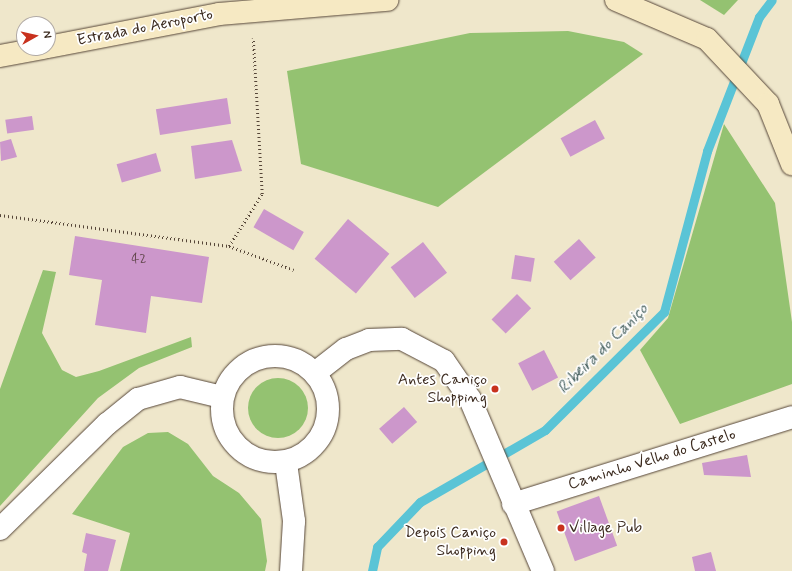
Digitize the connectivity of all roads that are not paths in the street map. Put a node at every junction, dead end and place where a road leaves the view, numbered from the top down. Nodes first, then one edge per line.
1 (387, 0) edge
2 (616, 0) edge
3 (56, 45) edge
4 (16, 53) edge
5 (0, 56) edge
6 (792, 164) edge
7 (315, 373) junction
8 (222, 397) junction
9 (792, 417) edge
10 (286, 463) junction
11 (512, 504) junction
12 (0, 529) edge
13 (291, 571) edge
14 (543, 571) edge

1 - 3 main road, Estrada do Aeroporto
2 - 6 main road
4 - 5 main road
7 - 8 street
7 - 10 street
7 - 11 street
8 - 10 street
8 - 12 street
9 - 11 street, Caminho Velho do Castelo
10 - 13 street
11 - 14 street

